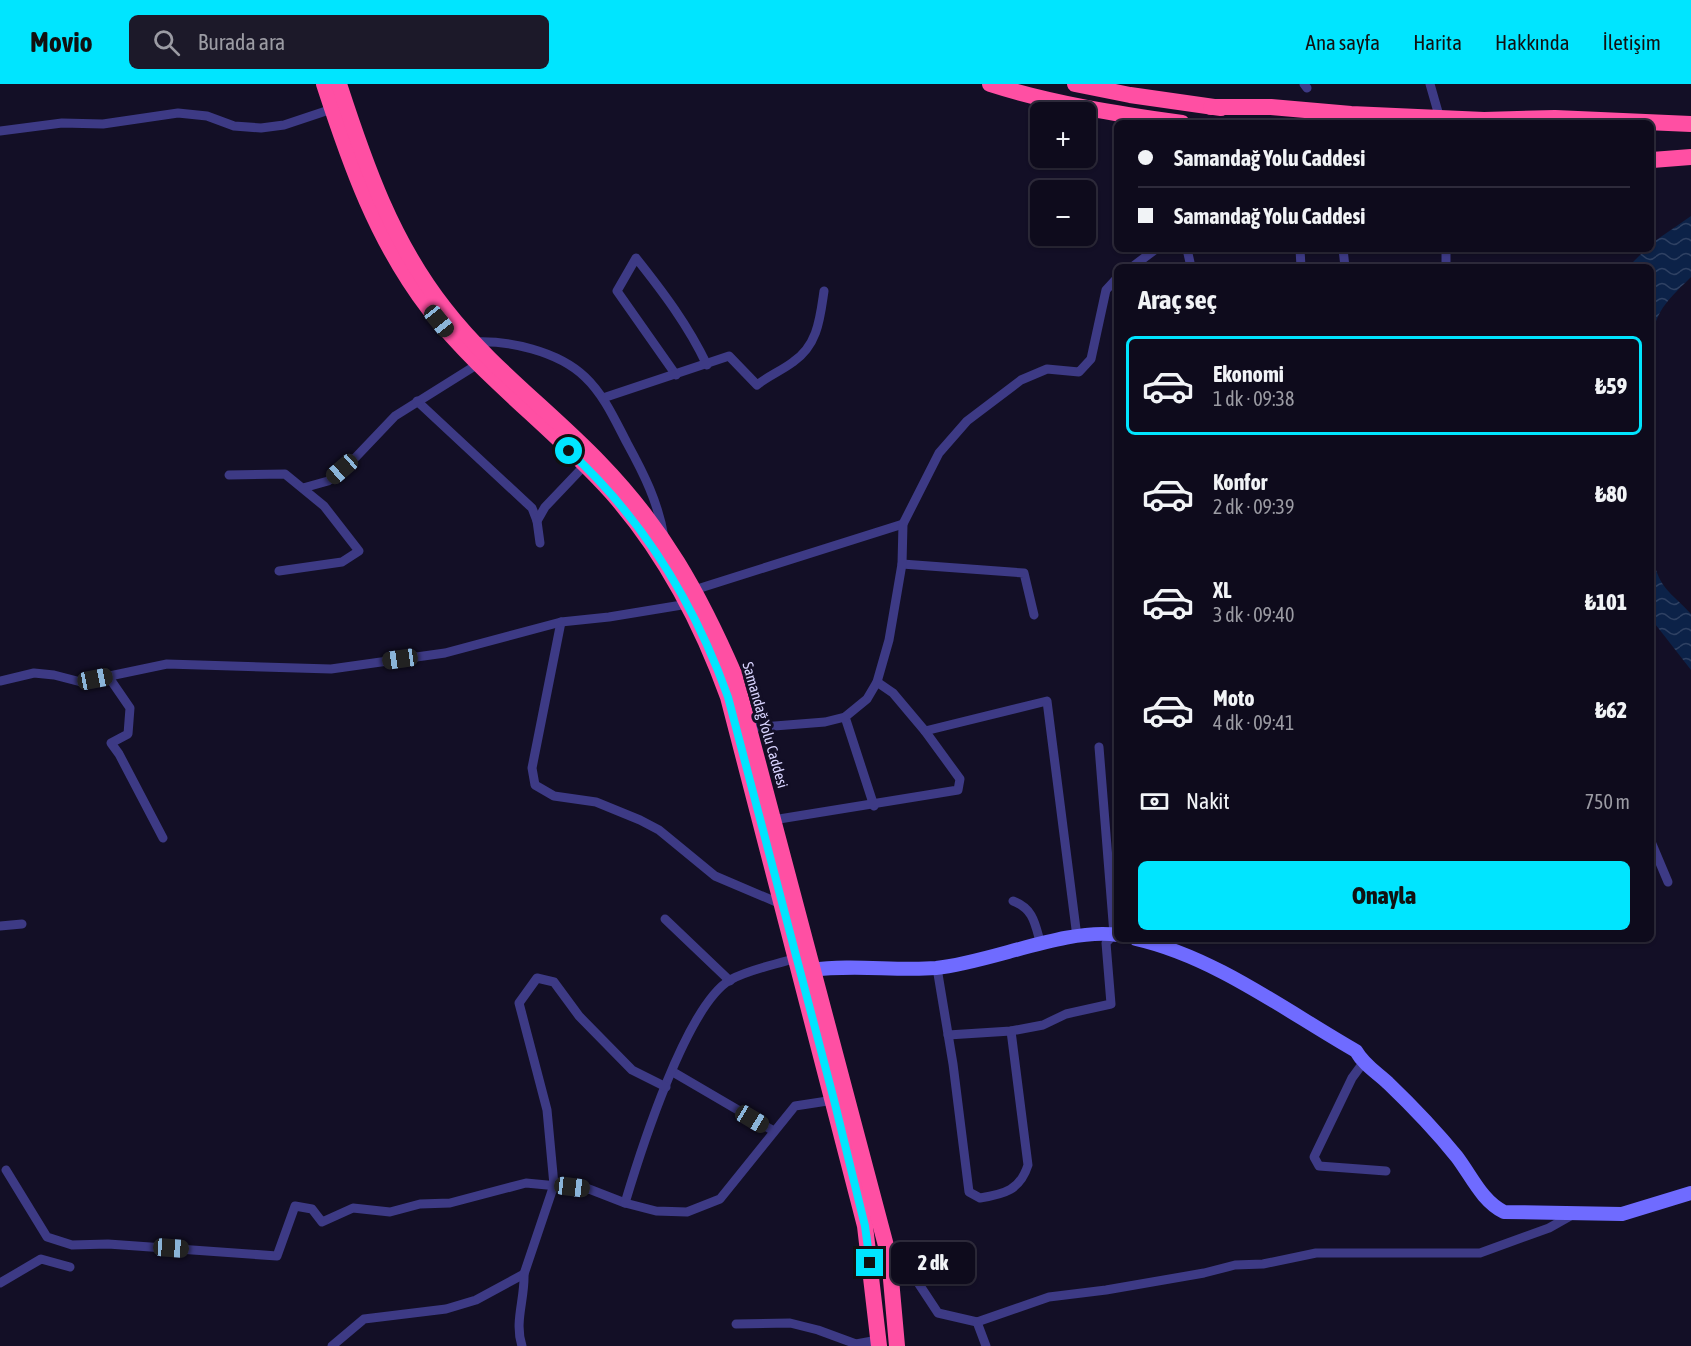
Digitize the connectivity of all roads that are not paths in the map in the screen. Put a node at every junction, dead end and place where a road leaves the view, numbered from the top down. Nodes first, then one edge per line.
1 (324, 84) edge
2 (339, 84) edge
3 (990, 84) edge
4 (1075, 84) edge
5 (1430, 84) edge
6 (1211, 107) junction
7 (332, 109) junction
8 (1164, 120) edge
9 (1302, 120) edge
10 (1428, 120) edge
11 (1440, 120) edge
12 (1479, 120) edge
13 (1595, 120) edge
14 (1654, 123) edge
15 (1691, 125) edge
16 (1654, 129) edge
17 (0, 131) edge
18 (1691, 148) edge
19 (1654, 149) edge
20 (1691, 157) edge
21 (1654, 160) edge
22 (1152, 252) edge
23 (1136, 264) edge
24 (1114, 281) edge
25 (824, 291) dead end
26 (472, 342) junction
27 (478, 364) junction
28 (706, 364) junction
29 (676, 375) junction
30 (603, 398) junction
31 (417, 401) junction
32 (585, 465) junction
33 (229, 475) dead end
34 (303, 488) junction
35 (537, 521) junction
36 (903, 524) junction
37 (665, 539) junction
38 (540, 543) dead end
39 (902, 564) junction
40 (279, 571) dead end
41 (691, 597) junction
42 (1034, 615) dead end
43 (561, 622) junction
44 (108, 676) junction
45 (0, 681) edge
46 (877, 682) junction
47 (845, 717) junction
48 (748, 728) junction
49 (925, 731) junction
50 (1099, 747) dead end
51 (874, 806) junction
52 (773, 820) junction
53 (163, 838) dead end
54 (1654, 849) edge
55 (1668, 882) dead end
56 (1012, 901) dead end
57 (781, 904) junction
58 (1114, 912) edge
59 (665, 919) dead end
60 (22, 924) dead end
61 (0, 926) edge
62 (1114, 934) edge
63 (1114, 936) edge
64 (1077, 937) junction
65 (1149, 942) edge
66 (1041, 945) junction
67 (796, 958) junction
68 (937, 968) junction
69 (811, 970) junction
70 (730, 981) junction
71 (1011, 1031) junction
72 (948, 1035) junction
73 (1363, 1063) junction
74 (673, 1072) junction
75 (666, 1087) junction
76 (834, 1100) junction
77 (772, 1131) junction
78 (6, 1170) dead end
79 (1386, 1171) dead end
80 (554, 1185) junction
81 (1691, 1193) edge
82 (625, 1203) junction
83 (1574, 1213) junction
84 (889, 1257) junction
85 (70, 1267) dead end
86 (524, 1275) junction
87 (0, 1283) edge
88 (977, 1322) junction
89 (736, 1324) dead end
90 (879, 1343) edge
91 (333, 1346) edge
92 (522, 1346) edge
93 (897, 1346) edge
94 (986, 1346) edge

1 - 7 highway, Samandağ Yolu Caddesi
2 - 26 highway, Samandağ Yolu Caddesi
3 - 8 highway
4 - 6 highway
5 - 11 street
6 - 9 highway
6 - 10 highway
7 - 17 street
7 - 27 highway, Samandağ Yolu Caddesi
12 - 13 highway
14 - 15 highway
15 - 16 highway
18 - 19 highway
20 - 21 highway
22 - 23 street
24 - 36 street
25 - 28 street
26 - 30 street
26 - 37 highway, Samandağ Yolu Caddesi
27 - 31 street
27 - 32 highway, Samandağ Yolu Caddesi
28 - 29 street
28 - 29 street
29 - 30 street
30 - 37 street
31 - 34 street
31 - 35 street
32 - 35 street
32 - 41 highway, Samandağ Yolu Caddesi
33 - 34 street
34 - 40 street
35 - 38 street
36 - 39 street
36 - 41 street
37 - 41 highway, Samandağ Yolu Caddesi
39 - 42 street
39 - 46 street
41 - 43 street
41 - 48 highway, Samandağ Yolu Caddesi
41 - 57 highway, Samandağ Yolu Caddesi
43 - 44 street
43 - 57 street
44 - 45 street
44 - 53 street
46 - 47 street
46 - 49 street
47 - 48 street
47 - 51 street
48 - 52 highway, Samandağ Yolu Caddesi
49 - 51 street
49 - 64 street
50 - 58 street
51 - 52 street
52 - 69 highway, Samandağ Yolu Caddesi
54 - 55 street
56 - 66 street
57 - 67 highway, Samandağ Yolu Caddesi
59 - 70 street
60 - 61 street
62 - 64 street
63 - 71 street
64 - 66 street
65 - 73 street
66 - 68 street
67 - 70 street
67 - 76 highway, Samandağ Yolu Caddesi
68 - 69 street
68 - 72 street
69 - 84 highway, Samandağ Yolu Caddesi
70 - 74 street
71 - 72 street
71 - 72 street
73 - 79 street
73 - 83 street
74 - 75 street
74 - 77 street
75 - 80 street
75 - 82 street
76 - 77 street
76 - 90 highway, Samandağ Yolu Caddesi
77 - 82 street
78 - 80 street
80 - 82 street
80 - 86 street
81 - 83 street
83 - 88 street
84 - 88 street
84 - 93 highway, Samandağ Yolu Caddesi
85 - 87 street
86 - 91 street
86 - 92 street
88 - 94 street
89 - 90 street

